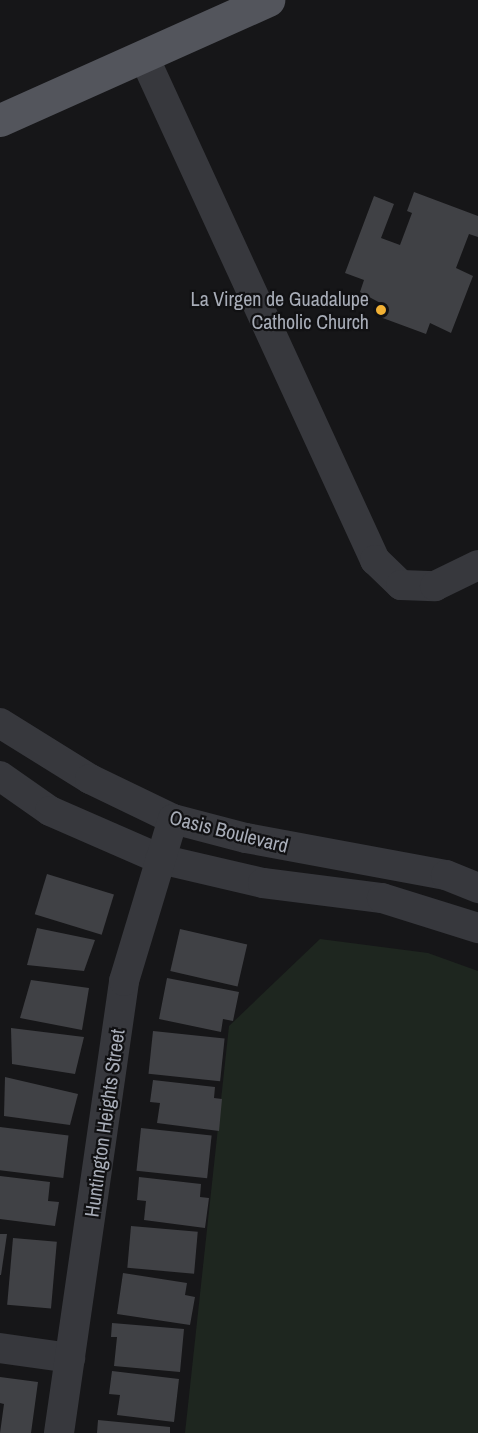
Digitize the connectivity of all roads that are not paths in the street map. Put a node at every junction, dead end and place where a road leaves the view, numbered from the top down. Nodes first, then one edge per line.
1 (268, 0) edge
2 (144, 57) junction
3 (0, 96) edge
4 (0, 120) edge
5 (478, 565) edge
6 (0, 723) edge
7 (0, 776) edge
8 (173, 819) junction
9 (160, 859) junction
10 (478, 888) edge
11 (478, 928) edge
12 (0, 1348) edge
13 (70, 1358) junction
14 (59, 1433) edge

1 - 2 main road
2 - 3 main road
2 - 4 main road
2 - 5 street
6 - 8 street, Oasis Boulevard
7 - 9 street, Oasis Boulevard
8 - 9 street, Huntington Heights Street
8 - 10 street, Oasis Boulevard
9 - 11 street, Oasis Boulevard
9 - 13 street, Huntington Heights Street
12 - 13 street
13 - 14 street, Huntington Heights Street

